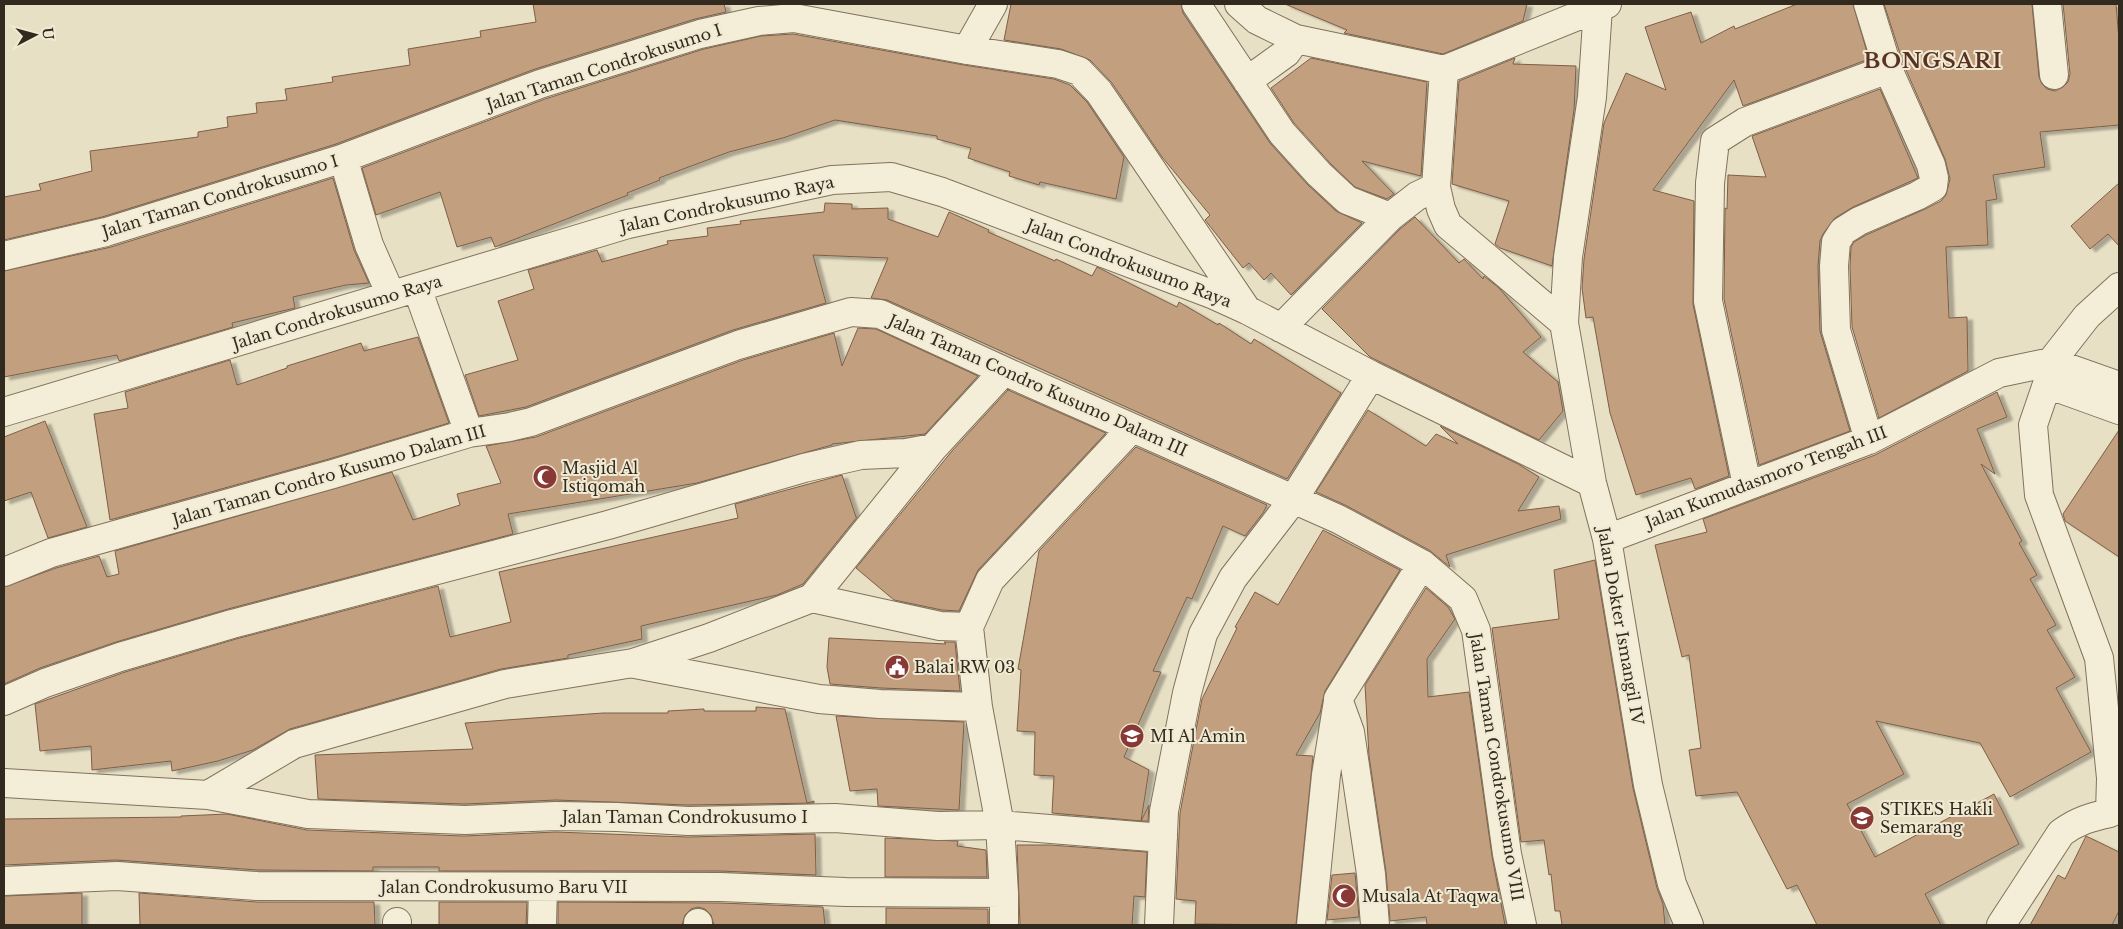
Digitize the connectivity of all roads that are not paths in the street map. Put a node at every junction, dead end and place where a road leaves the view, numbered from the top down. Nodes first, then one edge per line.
1 (993, 4) edge
2 (1196, 4) edge
3 (1239, 4) edge
4 (1868, 4) edge
5 (2047, 4) edge
6 (1600, 5) edge
7 (1296, 39) junction
8 (966, 50) junction
9 (1888, 69) junction
10 (1444, 70) junction
11 (2054, 75) dead end
12 (1247, 81) junction
13 (341, 159) junction
14 (1436, 187) junction
15 (1390, 217) junction
16 (4, 256) edge
17 (2119, 287) edge
18 (416, 288) junction
19 (391, 296) junction
20 (1247, 310) junction
21 (1564, 324) junction
22 (1281, 328) junction
23 (1004, 371) junction
24 (2049, 373) junction
25 (1371, 375) junction
26 (2119, 386) edge
27 (2119, 410) edge
28 (4, 412) edge
29 (1132, 428) junction
30 (469, 433) junction
31 (1868, 440) junction
32 (933, 448) junction
33 (1592, 483) junction
34 (1747, 485) junction
35 (1293, 500) junction
36 (1607, 539) junction
37 (1422, 564) junction
38 (4, 572) edge
39 (812, 598) junction
40 (969, 628) junction
41 (633, 663) junction
42 (2110, 674) edge
43 (1338, 698) junction
44 (4, 701) edge
45 (978, 707) junction
46 (4, 783) edge
47 (208, 796) junction
48 (2114, 813) edge
49 (1000, 825) junction
50 (1163, 838) junction
51 (4, 881) edge
52 (543, 887) junction
53 (1004, 893) junction
54 (542, 925) edge
55 (1004, 925) edge
56 (1159, 925) edge
57 (1311, 925) edge
58 (1375, 925) edge
59 (1522, 925) edge
60 (1689, 925) edge
61 (2000, 925) edge

1 - 8 street
2 - 12 street
3 - 7 street
4 - 9 street
5 - 11 street
6 - 10 street
6 - 21 street, Jalan Dokter Ismangil IV
7 - 10 street
7 - 12 street
8 - 13 street, Jalan Taman Condrokusumo I
8 - 20 street, Jalan Taman Condrokusumo I
9 - 31 street
9 - 34 street
10 - 14 street
12 - 15 street
13 - 16 street, Jalan Taman Condrokusumo I
13 - 19 street
14 - 15 street
14 - 21 street
15 - 22 street
17 - 24 street
18 - 19 street, Jalan Condrokusumo Raya
18 - 20 street, Jalan Condrokusumo Raya
18 - 30 street
19 - 28 street, Jalan Condrokusumo Raya
20 - 22 street, Jalan Condrokusumo Raya
21 - 33 street, Jalan Dokter Ismangil IV
22 - 25 street, Jalan Condrokusumo Raya
23 - 29 street, Jalan Taman Condro Kusumo Dalam III
23 - 30 street, Jalan Taman Condro Kusumo Dalam III
23 - 32 street
24 - 26 street
24 - 27 street
24 - 31 street, Jalan Kumudasmoro Tengah III
24 - 42 street
25 - 33 street, Jalan Condrokusumo Raya
25 - 35 street
29 - 35 street, Jalan Taman Condro Kusumo Dalam III
29 - 40 street
30 - 38 street, Jalan Taman Condro Kusumo Dalam III
31 - 34 street, Jalan Kumudasmoro Tengah III
32 - 39 street
32 - 44 street
33 - 36 street, Jalan Dokter Ismangil IV
34 - 36 street, Jalan Kumudasmoro Tengah III
35 - 37 street, Jalan Taman Condrokusumo VIII
35 - 50 street
36 - 60 street, Jalan Dokter Ismangil IV
37 - 43 street
37 - 59 street, Jalan Taman Condrokusumo VIII
39 - 40 street
39 - 41 street
40 - 45 street
41 - 45 street
41 - 47 street
42 - 48 street
43 - 57 street
43 - 58 street
45 - 49 street
46 - 47 street, Jalan Taman Condrokusumo I
47 - 49 street, Jalan Taman Condrokusumo I
48 - 61 street
49 - 50 street, Jalan Taman Condrokusumo I
49 - 53 street
50 - 56 street
51 - 52 street, Jalan Condrokusumo Baru VII
52 - 53 street, Jalan Condrokusumo Baru VII
52 - 54 street
53 - 55 street

